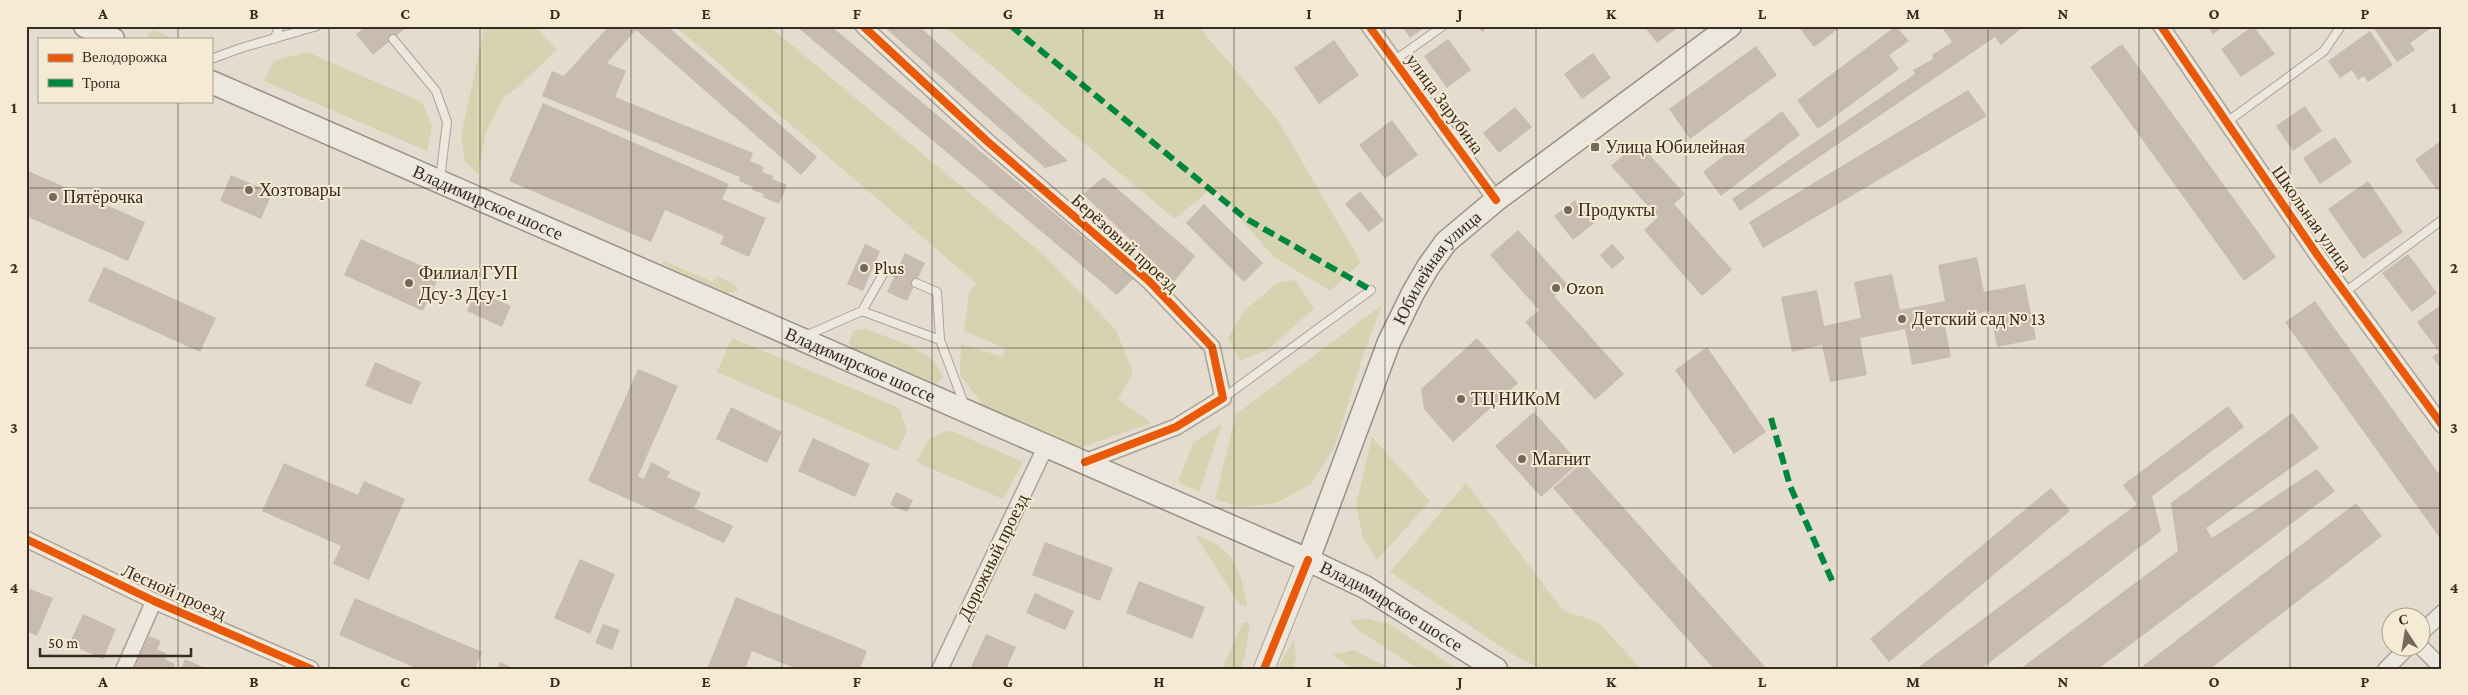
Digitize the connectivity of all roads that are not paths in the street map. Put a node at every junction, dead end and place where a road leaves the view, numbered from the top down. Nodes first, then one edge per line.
1 (85, 26) edge
2 (280, 26) edge
3 (317, 26) edge
4 (863, 26) edge
5 (1369, 26) edge
6 (1443, 26) edge
7 (1730, 26) edge
8 (2161, 26) edge
9 (2341, 26) edge
10 (111, 38) edge
11 (274, 39) junction
12 (393, 39) dead end
13 (212, 59) edge
14 (1395, 60) junction
15 (212, 82) edge
16 (2227, 122) junction
17 (440, 182) junction
18 (1496, 200) junction
19 (2442, 220) edge
20 (896, 272) dead end
21 (916, 283) dead end
22 (1371, 290) dead end
23 (2345, 292) junction
24 (862, 311) junction
25 (800, 338) junction
26 (940, 340) junction
27 (1223, 398) junction
28 (966, 411) junction
29 (2442, 425) edge
30 (1046, 446) junction
31 (1085, 462) junction
32 (26, 539) edge
33 (1308, 560) junction
34 (154, 601) junction
35 (2442, 613) edge
36 (2430, 624) edge
37 (2430, 656) edge
38 (2397, 658) edge
39 (2442, 668) edge
40 (124, 669) edge
41 (310, 669) edge
42 (940, 669) edge
43 (1264, 669) edge
44 (1496, 669) edge
45 (2386, 669) edge

1 - 10 main road
2 - 11 lane
3 - 11 lane
4 - 27 street, Берёзовый проезд
5 - 14 street, улица Зарубина
6 - 14 lane
7 - 18 main road, Юбилейная улица
8 - 16 street, Школьная улица
9 - 16 lane
11 - 13 lane
12 - 17 lane
14 - 18 street, улица Зарубина
15 - 17 main road, Владимирское шоссе
16 - 23 street, Школьная улица
17 - 25 main road, Владимирское шоссе
18 - 33 main road, Юбилейная улица
19 - 23 lane
20 - 24 lane
21 - 26 lane
22 - 27 lane
23 - 29 street, Школьная улица
24 - 25 lane
24 - 26 lane
25 - 28 main road, Владимирское шоссе
26 - 28 lane
27 - 31 street
28 - 30 main road, Владимирское шоссе
30 - 31 main road, Владимирское шоссе
30 - 42 street, Дорожный проезд
31 - 33 main road, Владимирское шоссе
32 - 34 street, Лесной проезд
33 - 43 street
33 - 44 main road, Владимирское шоссе
34 - 40 street
34 - 41 street, Лесной проезд
35 - 36 street
37 - 39 street
38 - 45 street

